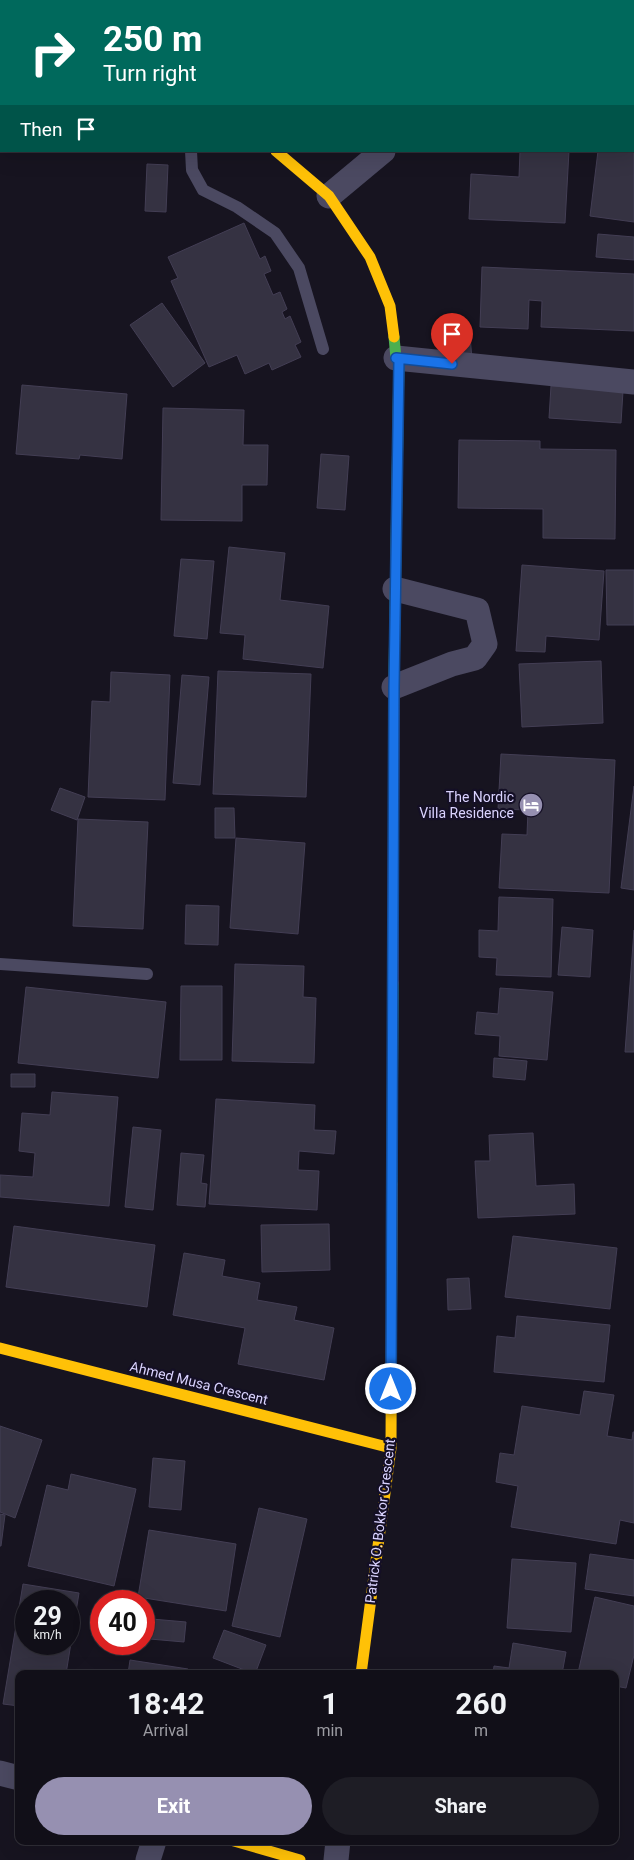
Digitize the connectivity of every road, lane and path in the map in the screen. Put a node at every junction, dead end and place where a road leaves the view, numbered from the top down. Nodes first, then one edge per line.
1 (191, 152) edge
2 (277, 152) edge
3 (382, 152) edge
4 (329, 196) junction
5 (323, 348) dead end
6 (396, 358) junction
7 (634, 382) edge
8 (395, 589) junction
9 (394, 687) junction
10 (0, 964) edge
11 (147, 974) dead end
12 (0, 1348) edge
13 (391, 1448) junction
14 (362, 1670) edge
15 (0, 1773) edge
16 (15, 1777) edge
17 (153, 1845) edge
18 (248, 1845) edge
19 (338, 1845) edge
20 (148, 1860) edge
21 (300, 1860) edge
22 (336, 1860) edge

1 - 5 lane
2 - 4 street, Patrick O. Bokkor Crescent
3 - 4 street
4 - 6 street, Patrick O. Bokkor Crescent
6 - 7 street
6 - 8 street, Patrick O. Bokkor Crescent
8 - 9 street, Patrick O. Bokkor Crescent
8 - 9 street
9 - 13 street, Patrick O. Bokkor Crescent
10 - 11 lane
12 - 13 street, Ahmed Musa Crescent
13 - 14 street, Patrick O. Bokkor Crescent
15 - 16 street
17 - 20 street
18 - 21 street
19 - 22 street

